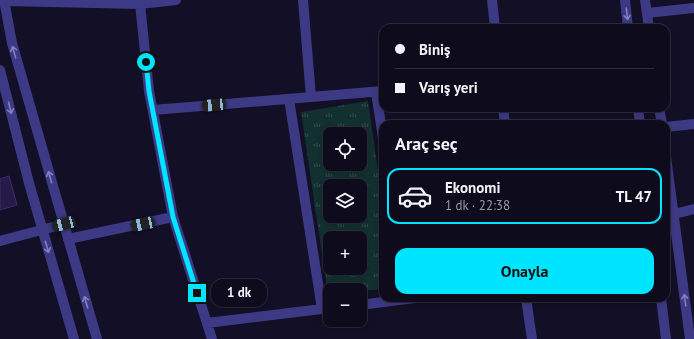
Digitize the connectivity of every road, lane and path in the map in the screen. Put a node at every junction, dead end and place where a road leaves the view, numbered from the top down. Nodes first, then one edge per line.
1 (176, 0) edge
2 (303, 0) edge
3 (492, 0) edge
4 (625, 0) edge
5 (645, 0) edge
6 (4, 1) edge
7 (140, 4) junction
8 (694, 8) edge
9 (647, 13) junction
10 (494, 24) edge
11 (628, 24) edge
12 (648, 24) edge
13 (0, 70) edge
14 (379, 92) edge
15 (310, 97) junction
16 (290, 99) junction
17 (153, 110) junction
18 (694, 124) edge
19 (670, 127) edge
20 (670, 186) edge
21 (694, 210) edge
22 (674, 214) junction
23 (173, 217) junction
24 (64, 224) junction
25 (42, 230) junction
26 (68, 239) junction
27 (0, 241) edge
28 (323, 292) edge
29 (381, 302) edge
30 (527, 302) edge
31 (661, 302) edge
32 (367, 304) edge
33 (323, 309) edge
34 (207, 323) junction
35 (74, 339) edge
36 (97, 339) edge
37 (212, 339) edge
38 (532, 339) edge
39 (666, 339) edge
40 (690, 339) edge

1 - 7 street
2 - 15 street
3 - 10 street
4 -> 11 street
5 - 9 street
6 - 7 street
24 -> 6 street
7 - 17 street
8 - 9 street
9 - 12 street
13 -> 25 street
14 - 15 street
15 - 16 street
16 - 17 street
16 - 28 street
17 - 23 street
18 - 19 street
20 - 22 street
21 - 22 street
40 -> 22 street
23 - 26 street
23 - 34 street
24 - 25 street
24 - 26 street
25 - 27 street
25 -> 35 street
36 -> 26 street
29 - 32 street
30 - 38 street
31 - 39 street
33 - 34 street
34 - 37 street

